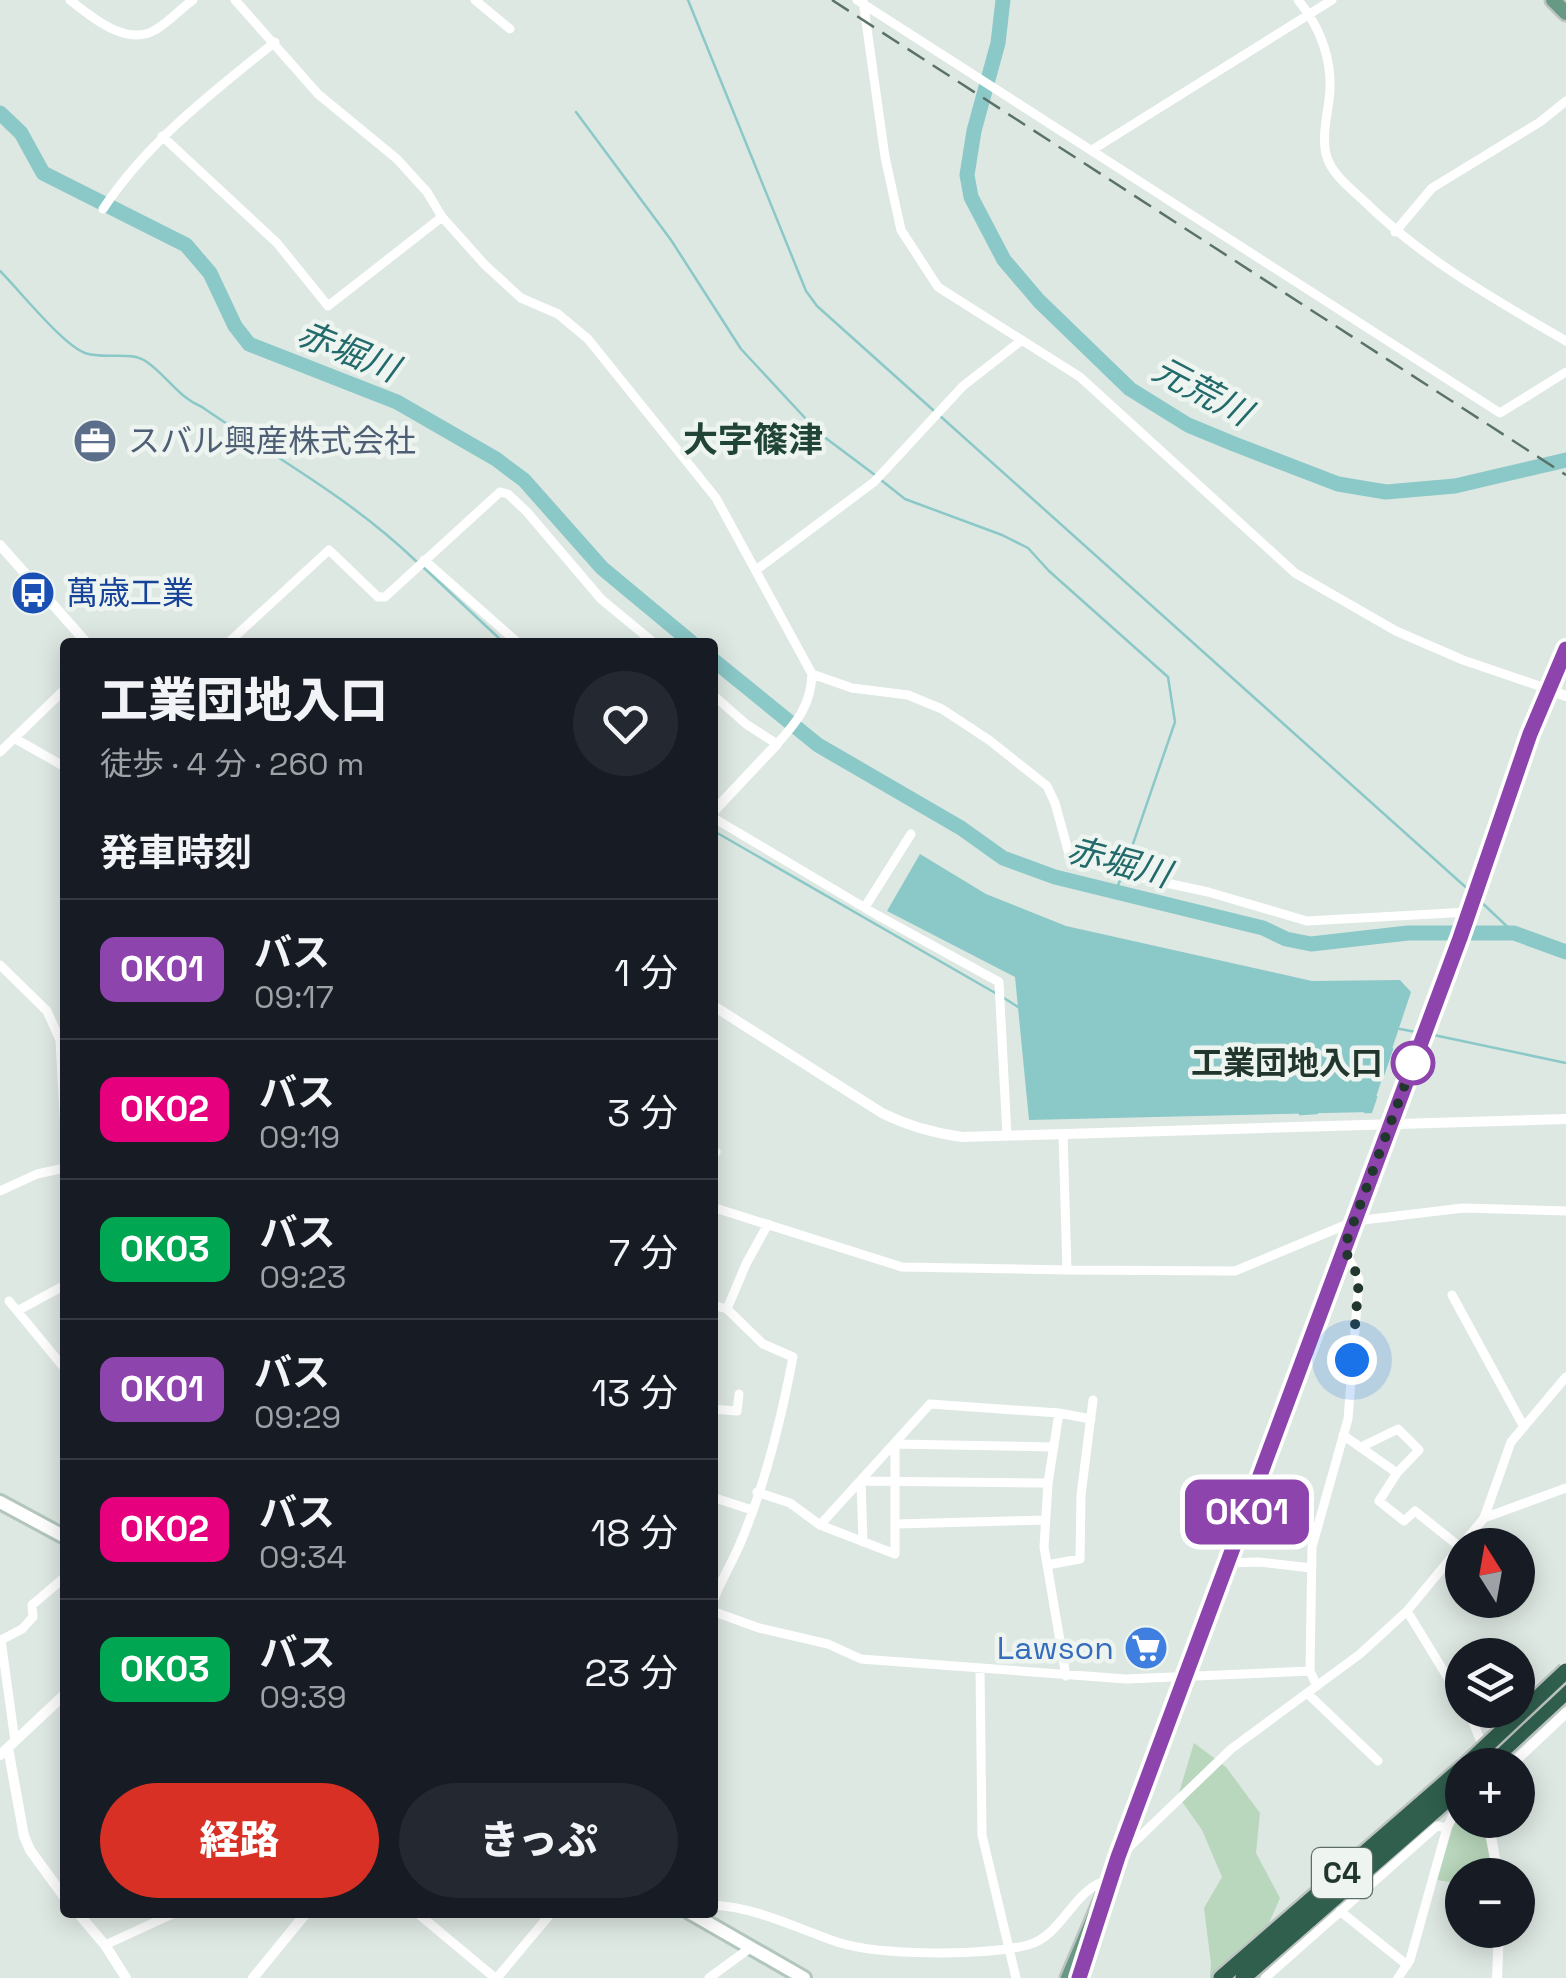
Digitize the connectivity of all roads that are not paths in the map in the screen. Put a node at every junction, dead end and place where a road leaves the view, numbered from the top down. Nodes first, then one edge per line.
1 (70, 0) edge
2 (193, 0) edge
3 (235, 0) edge
4 (475, 0) edge
5 (1298, 0) edge
6 (1332, 0) edge
7 (1553, 0) edge
8 (861, 2) edge
9 (1566, 14) edge
10 (1310, 15) junction
11 (510, 29) dead end
12 (275, 42) junction
13 (1566, 101) edge
14 (162, 136) junction
15 (1092, 150) junction
16 (103, 209) dead end
17 (442, 217) junction
18 (1395, 232) junction
19 (1022, 340) junction
20 (1566, 342) edge
21 (1566, 372) edge
22 (0, 545) edge
23 (424, 560) junction
24 (756, 570) junction
25 (82, 638) edge
26 (233, 638) edge
27 (512, 638) edge
28 (648, 638) edge
29 (1566, 649) edge
30 (812, 674) junction
31 (1548, 689) junction
32 (60, 694) edge
33 (1566, 696) edge
34 (718, 699) edge
35 (14, 738) junction
36 (777, 744) junction
37 (0, 752) edge
38 (60, 764) edge
39 (718, 808) edge
40 (718, 819) edge
41 (911, 834) dead end
42 (865, 906) junction
43 (1468, 915) junction
44 (0, 965) edge
45 (718, 1010) edge
46 (60, 1034) edge
47 (1566, 1119) edge
48 (1390, 1125) junction
49 (1063, 1134) junction
50 (1007, 1136) junction
51 (60, 1169) edge
52 (0, 1191) edge
53 (718, 1209) edge
54 (1566, 1210) edge
55 (1355, 1222) junction
56 (768, 1224) junction
57 (1344, 1248) junction
58 (1067, 1270) junction
59 (60, 1288) edge
60 (1452, 1295) dead end
61 (9, 1301) dead end
62 (718, 1307) edge
63 (727, 1309) junction
64 (17, 1312) junction
65 (60, 1364) edge
66 (1566, 1377) edge
67 (739, 1394) dead end
68 (1093, 1400) dead end
69 (718, 1409) edge
70 (1058, 1413) junction
71 (1090, 1419) junction
72 (1524, 1427) junction
73 (1343, 1435) junction
74 (895, 1444) junction
75 (1054, 1447) junction
76 (1361, 1448) junction
77 (1397, 1473) junction
78 (861, 1480) junction
79 (1048, 1483) junction
80 (896, 1484) junction
81 (1566, 1488) edge
82 (758, 1492) junction
83 (718, 1500) edge
84 (0, 1502) edge
85 (752, 1510) junction
86 (1484, 1518) junction
87 (1045, 1520) junction
88 (896, 1524) junction
89 (820, 1525) junction
90 (1476, 1528) edge
91 (60, 1534) edge
92 (1445, 1535) edge
93 (864, 1542) junction
94 (1228, 1563) junction
95 (1047, 1565) junction
96 (1445, 1565) edge
97 (1312, 1568) junction
98 (60, 1581) edge
99 (718, 1589) edge
100 (1407, 1610) junction
101 (718, 1611) edge
102 (980, 1670) junction
103 (1566, 1671) edge
104 (1310, 1672) junction
105 (1445, 1673) edge
106 (1187, 1675) junction
107 (1066, 1676) junction
108 (1317, 1686) junction
109 (1566, 1692) edge
110 (1307, 1693) junction
111 (60, 1698) edge
112 (1566, 1713) edge
113 (6, 1746) edge
114 (1483, 1748) edge
115 (1505, 1748) edge
116 (1530, 1748) edge
117 (1378, 1761) dead end
118 (1445, 1783) edge
119 (1445, 1803) edge
120 (1445, 1828) edge
121 (1445, 1835) edge
122 (1118, 1857) junction
123 (1110, 1880) junction
124 (60, 1891) edge
125 (718, 1906) edge
126 (1340, 1911) junction
127 (83, 1918) edge
128 (163, 1918) edge
129 (302, 1918) edge
130 (423, 1918) edge
131 (547, 1918) edge
132 (699, 1918) edge
133 (105, 1945) junction
134 (1009, 1947) junction
135 (750, 1948) junction
136 (1498, 1948) edge
137 (1407, 1965) junction
138 (1268, 1977) edge
139 (126, 1978) edge
140 (253, 1978) edge
141 (496, 1978) edge
142 (709, 1978) edge
143 (804, 1978) edge
144 (1016, 1978) edge
145 (1068, 1978) edge
146 (1080, 1978) edge
147 (1221, 1978) edge
148 (1243, 1978) edge
149 (1398, 1978) edge
150 (1497, 1978) edge

1 - 2 street
3 - 12 street
4 - 11 street
5 - 10 street
6 - 10 street
7 - 9 main road
8 - 15 street
8 - 19 street
10 - 15 street
10 - 18 street
12 - 14 street
12 - 17 street
13 - 18 street
14 - 16 street
14 - 17 street
15 - 21 street
17 - 24 street
18 - 20 street
19 - 24 street
19 - 31 street
22 - 25 street
23 - 26 street
23 - 27 street
23 - 28 street
24 - 30 street
29 - 31 main road
30 - 36 street
30 - 43 street
31 - 33 street
31 - 43 main road
32 - 35 street
34 - 36 street
35 - 37 street
35 - 38 street
36 - 39 street
40 - 42 street
41 - 42 street
42 - 50 street
43 - 48 main road
44 - 46 street
45 - 50 street
47 - 48 street
48 - 49 street
48 - 55 main road
49 - 50 street
49 - 58 street
51 - 52 street
53 - 56 street
54 - 55 street
55 - 57 main road
55 - 58 street
56 - 58 street
56 - 63 street
57 - 73 street
57 - 94 main road
59 - 64 street
60 - 72 street
61 - 64 street
62 - 63 street
63 - 82 street
64 - 65 street
66 - 72 street
67 - 69 street
68 - 71 street
70 - 71 street
70 - 74 street
70 - 75 street
71 - 95 street
72 - 86 street
73 - 76 street
73 - 97 street
74 - 75 street
74 - 78 street
74 - 80 street
75 - 79 street
76 - 77 street
76 - 77 street
77 - 92 street
78 - 80 street
78 - 89 street
78 - 93 street
79 - 80 street
79 - 87 street
80 - 88 street
81 - 86 street
82 - 85 street
82 - 89 street
83 - 85 street
84 - 91 main road
85 - 99 street
86 - 90 street
87 - 88 street
87 - 95 street
88 - 93 street
89 - 93 street
94 - 97 street
94 - 106 main road
95 - 107 street
96 - 100 street
97 - 104 street
98 - 113 street
100 - 105 street
100 - 108 street
101 - 102 street
102 - 107 street
102 - 134 street
103 - 114 highway, C4, bridge
104 - 106 street
104 - 108 street
106 - 107 street
106 - 122 main road
108 - 110 street
109 - 115 highway
110 - 117 street
110 - 122 street
111 - 113 street
112 - 116 street
113 - 124 street
118 - 147 highway, C4
119 - 148 highway, C4
120 - 126 street
121 - 137 street
122 - 123 main road
123 - 134 street
123 - 145 main road
123 - 146 main road
125 - 134 street
126 - 137 street
126 - 138 street
127 - 133 street
128 - 133 street
129 - 140 street
130 - 141 street
131 - 141 street
132 - 135 main road
133 - 139 street
134 - 144 street
135 - 142 street
135 - 143 main road
136 - 150 street
137 - 149 street

